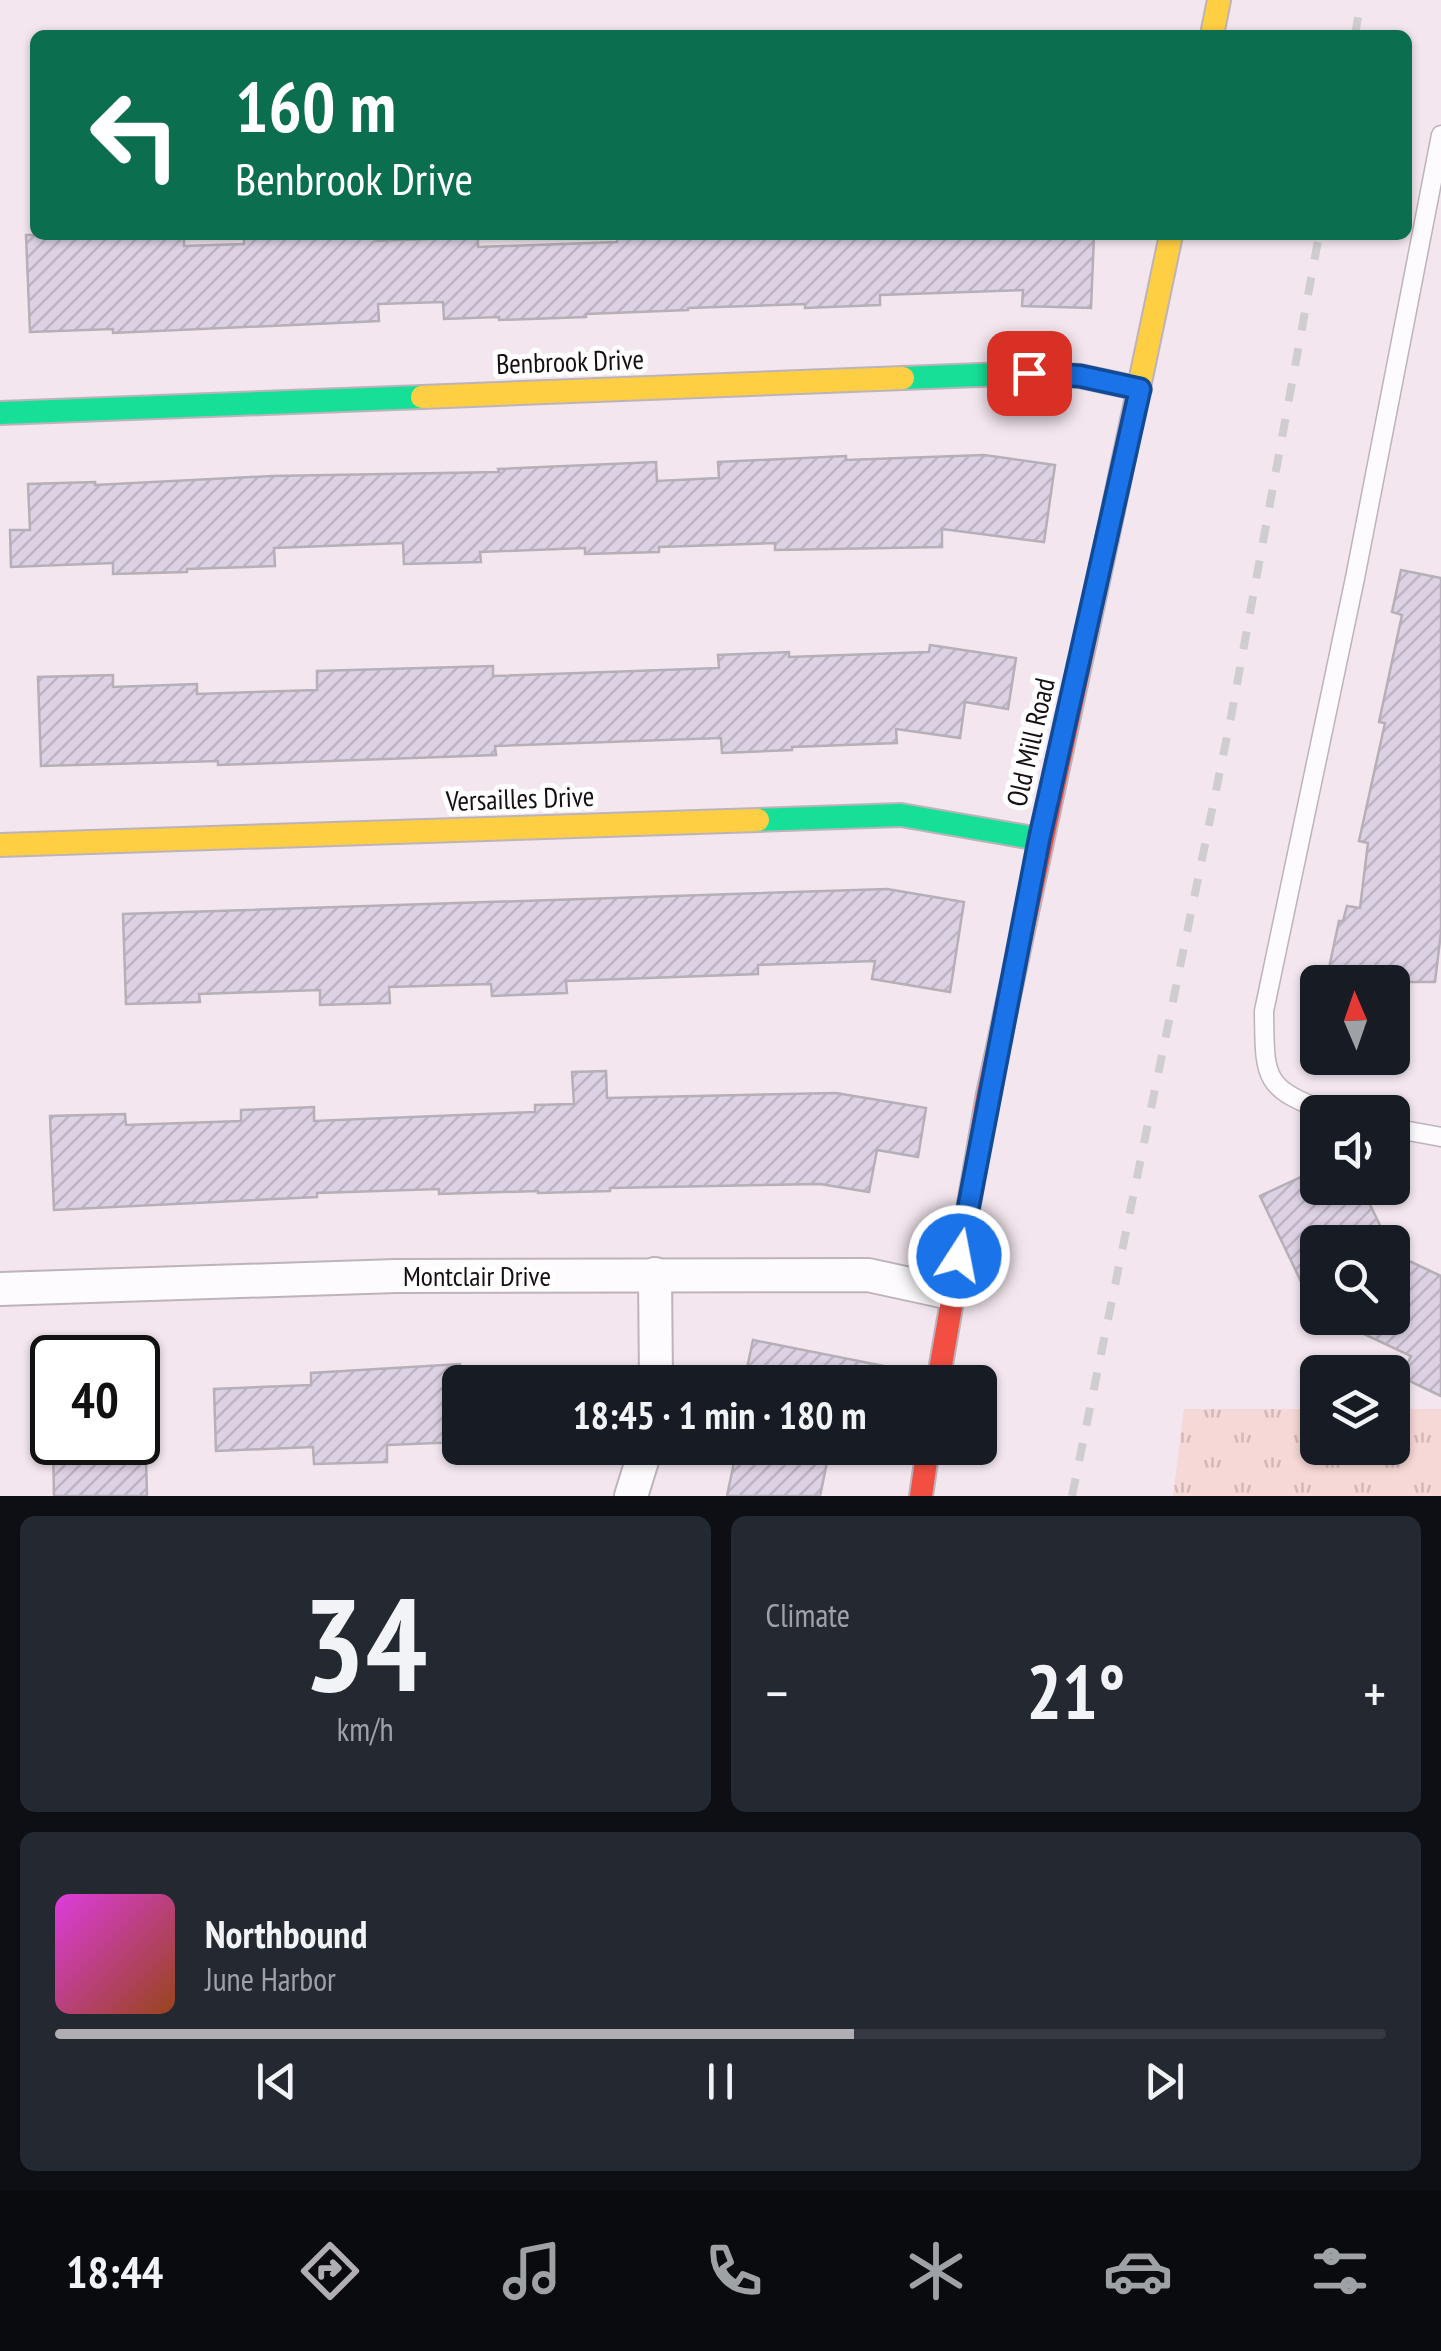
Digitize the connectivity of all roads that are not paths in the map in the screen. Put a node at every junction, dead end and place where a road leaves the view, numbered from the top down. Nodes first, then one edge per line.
1 (1218, 0) edge
2 (1213, 30) edge
3 (1441, 135) edge
4 (1171, 240) edge
5 (1140, 389) junction
6 (0, 413) edge
7 (1039, 840) junction
8 (0, 845) edge
9 (1300, 1102) edge
10 (1410, 1131) edge
11 (1441, 1137) edge
12 (655, 1274) junction
13 (0, 1290) edge
14 (952, 1293) junction
15 (656, 1365) edge
16 (941, 1365) edge
17 (640, 1465) edge
18 (926, 1465) edge
19 (630, 1496) edge
20 (921, 1496) edge

1 - 2 street
3 - 9 lane
4 - 5 street, Old Mill Road
5 - 6 street, Benbrook Drive
5 - 7 street, Old Mill Road
7 - 8 street, Versailles Drive
7 - 14 street, Old Mill Road
10 - 11 lane
12 - 13 street, Montclair Drive
12 - 14 street, Montclair Drive
12 - 15 street
14 - 16 street, Old Mill Road
17 - 19 street
18 - 20 street

